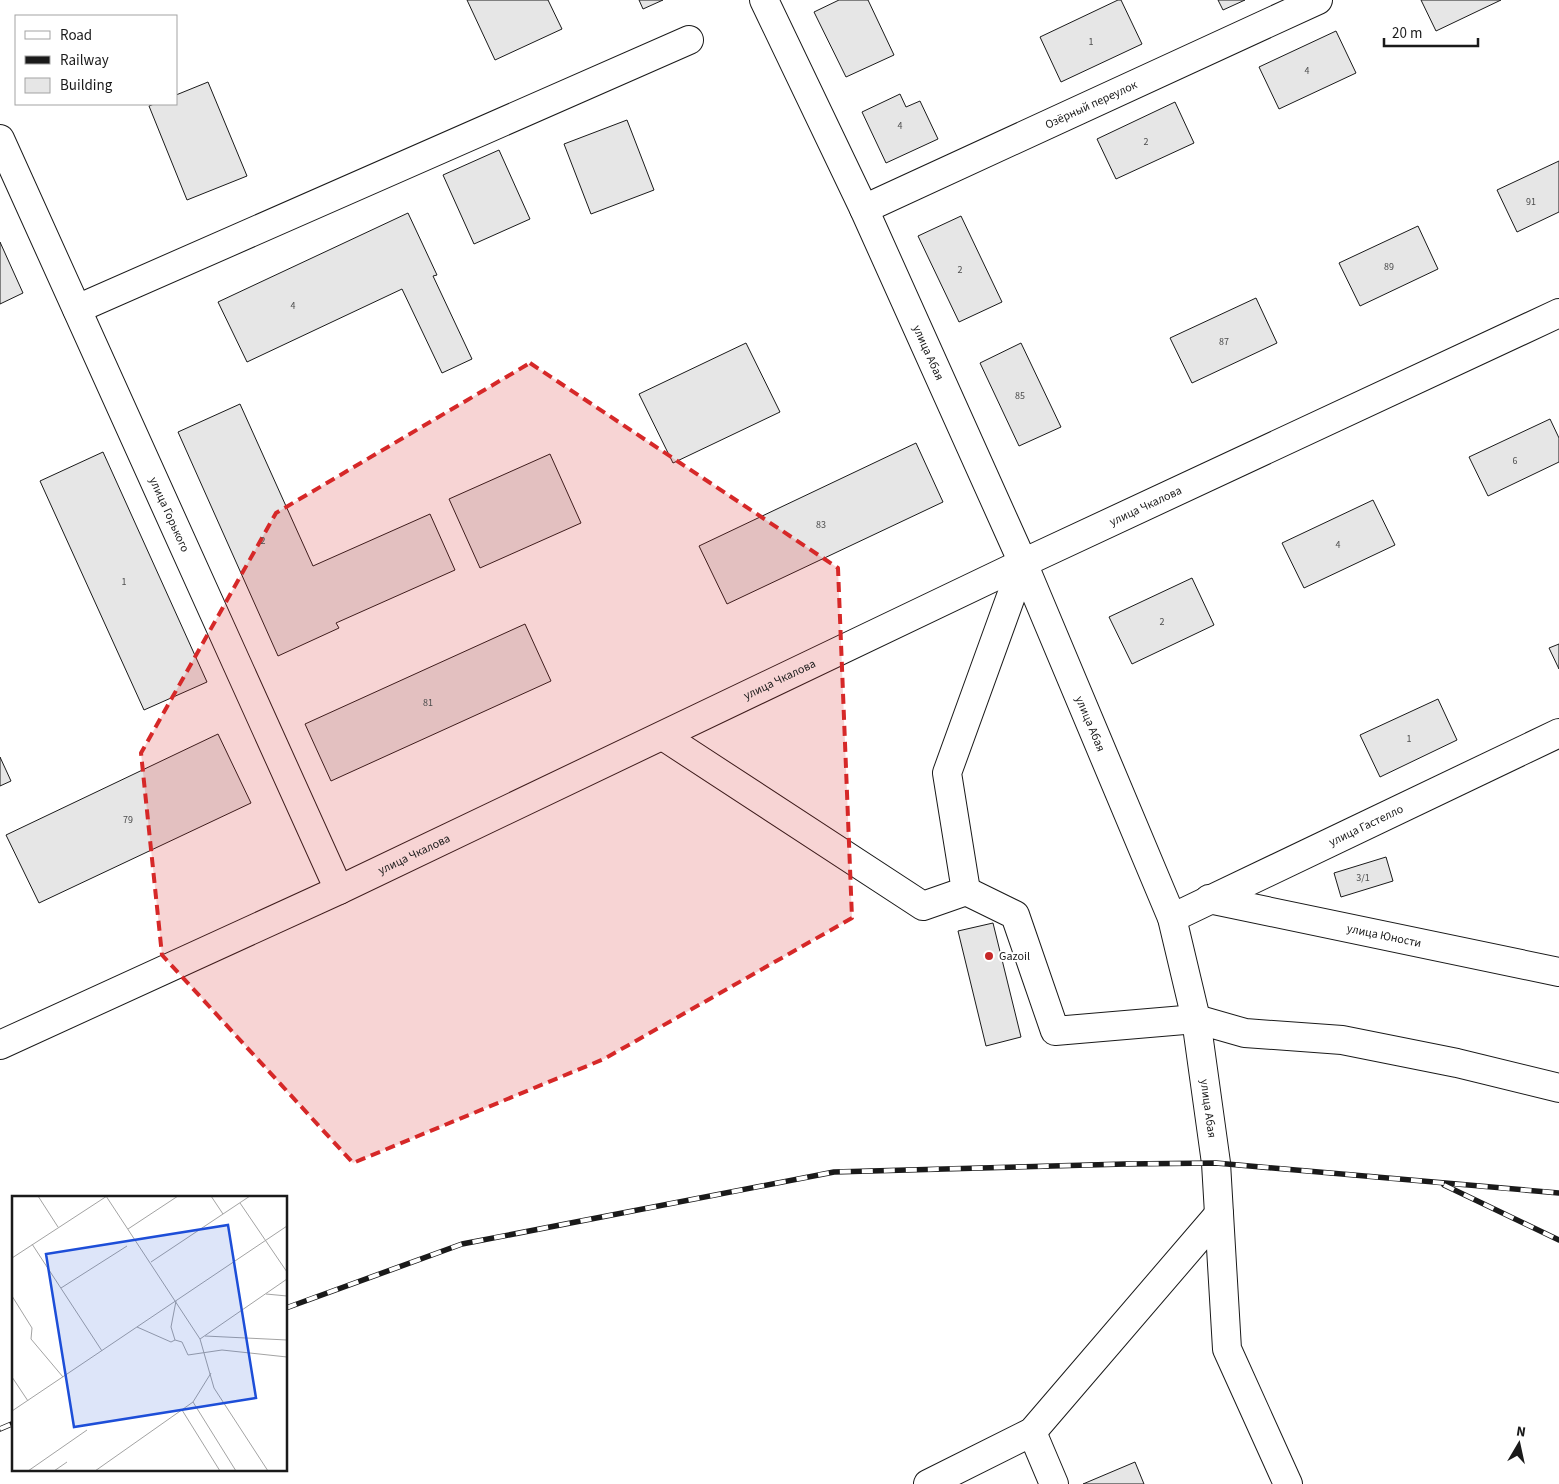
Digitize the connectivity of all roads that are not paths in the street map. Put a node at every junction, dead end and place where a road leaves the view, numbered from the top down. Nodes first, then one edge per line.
1 (764, 0) edge
2 (1318, 0) edge
3 (689, 40) dead end
4 (0, 139) edge
5 (864, 209) junction
6 (77, 309) junction
7 (1559, 313) edge
8 (1023, 563) junction
9 (1559, 733) edge
10 (662, 736) junction
11 (339, 890) junction
12 (966, 891) junction
13 (1210, 899) junction
14 (1172, 918) junction
15 (1559, 972) edge
16 (1196, 1019) junction
17 (0, 1045) edge
18 (1559, 1088) edge
19 (1219, 1214) junction
20 (1032, 1432) junction
21 (929, 1484) edge
22 (1054, 1484) edge
23 (1288, 1484) edge

1 - 5 street, улица Абая
2 - 5 street, Озёрный переулок
3 - 6 street
4 - 6 street, улица Горького
5 - 8 street, улица Абая
6 - 11 street, улица Горького
7 - 8 street, улица Чкалова
8 - 10 street, улица Чкалова
8 - 12 street
8 - 14 street, улица Абая
9 - 13 street, улица Гастелло
10 - 11 street, улица Чкалова
10 - 12 street
11 - 17 street, улица Чкалова
12 - 16 street
13 - 14 street, улица Гастелло
13 - 15 street, улица Юности
14 - 16 street, улица Абая
16 - 18 street
16 - 19 street, улица Абая
19 - 20 street
19 - 23 street, улица Абая
20 - 21 street
20 - 22 street

